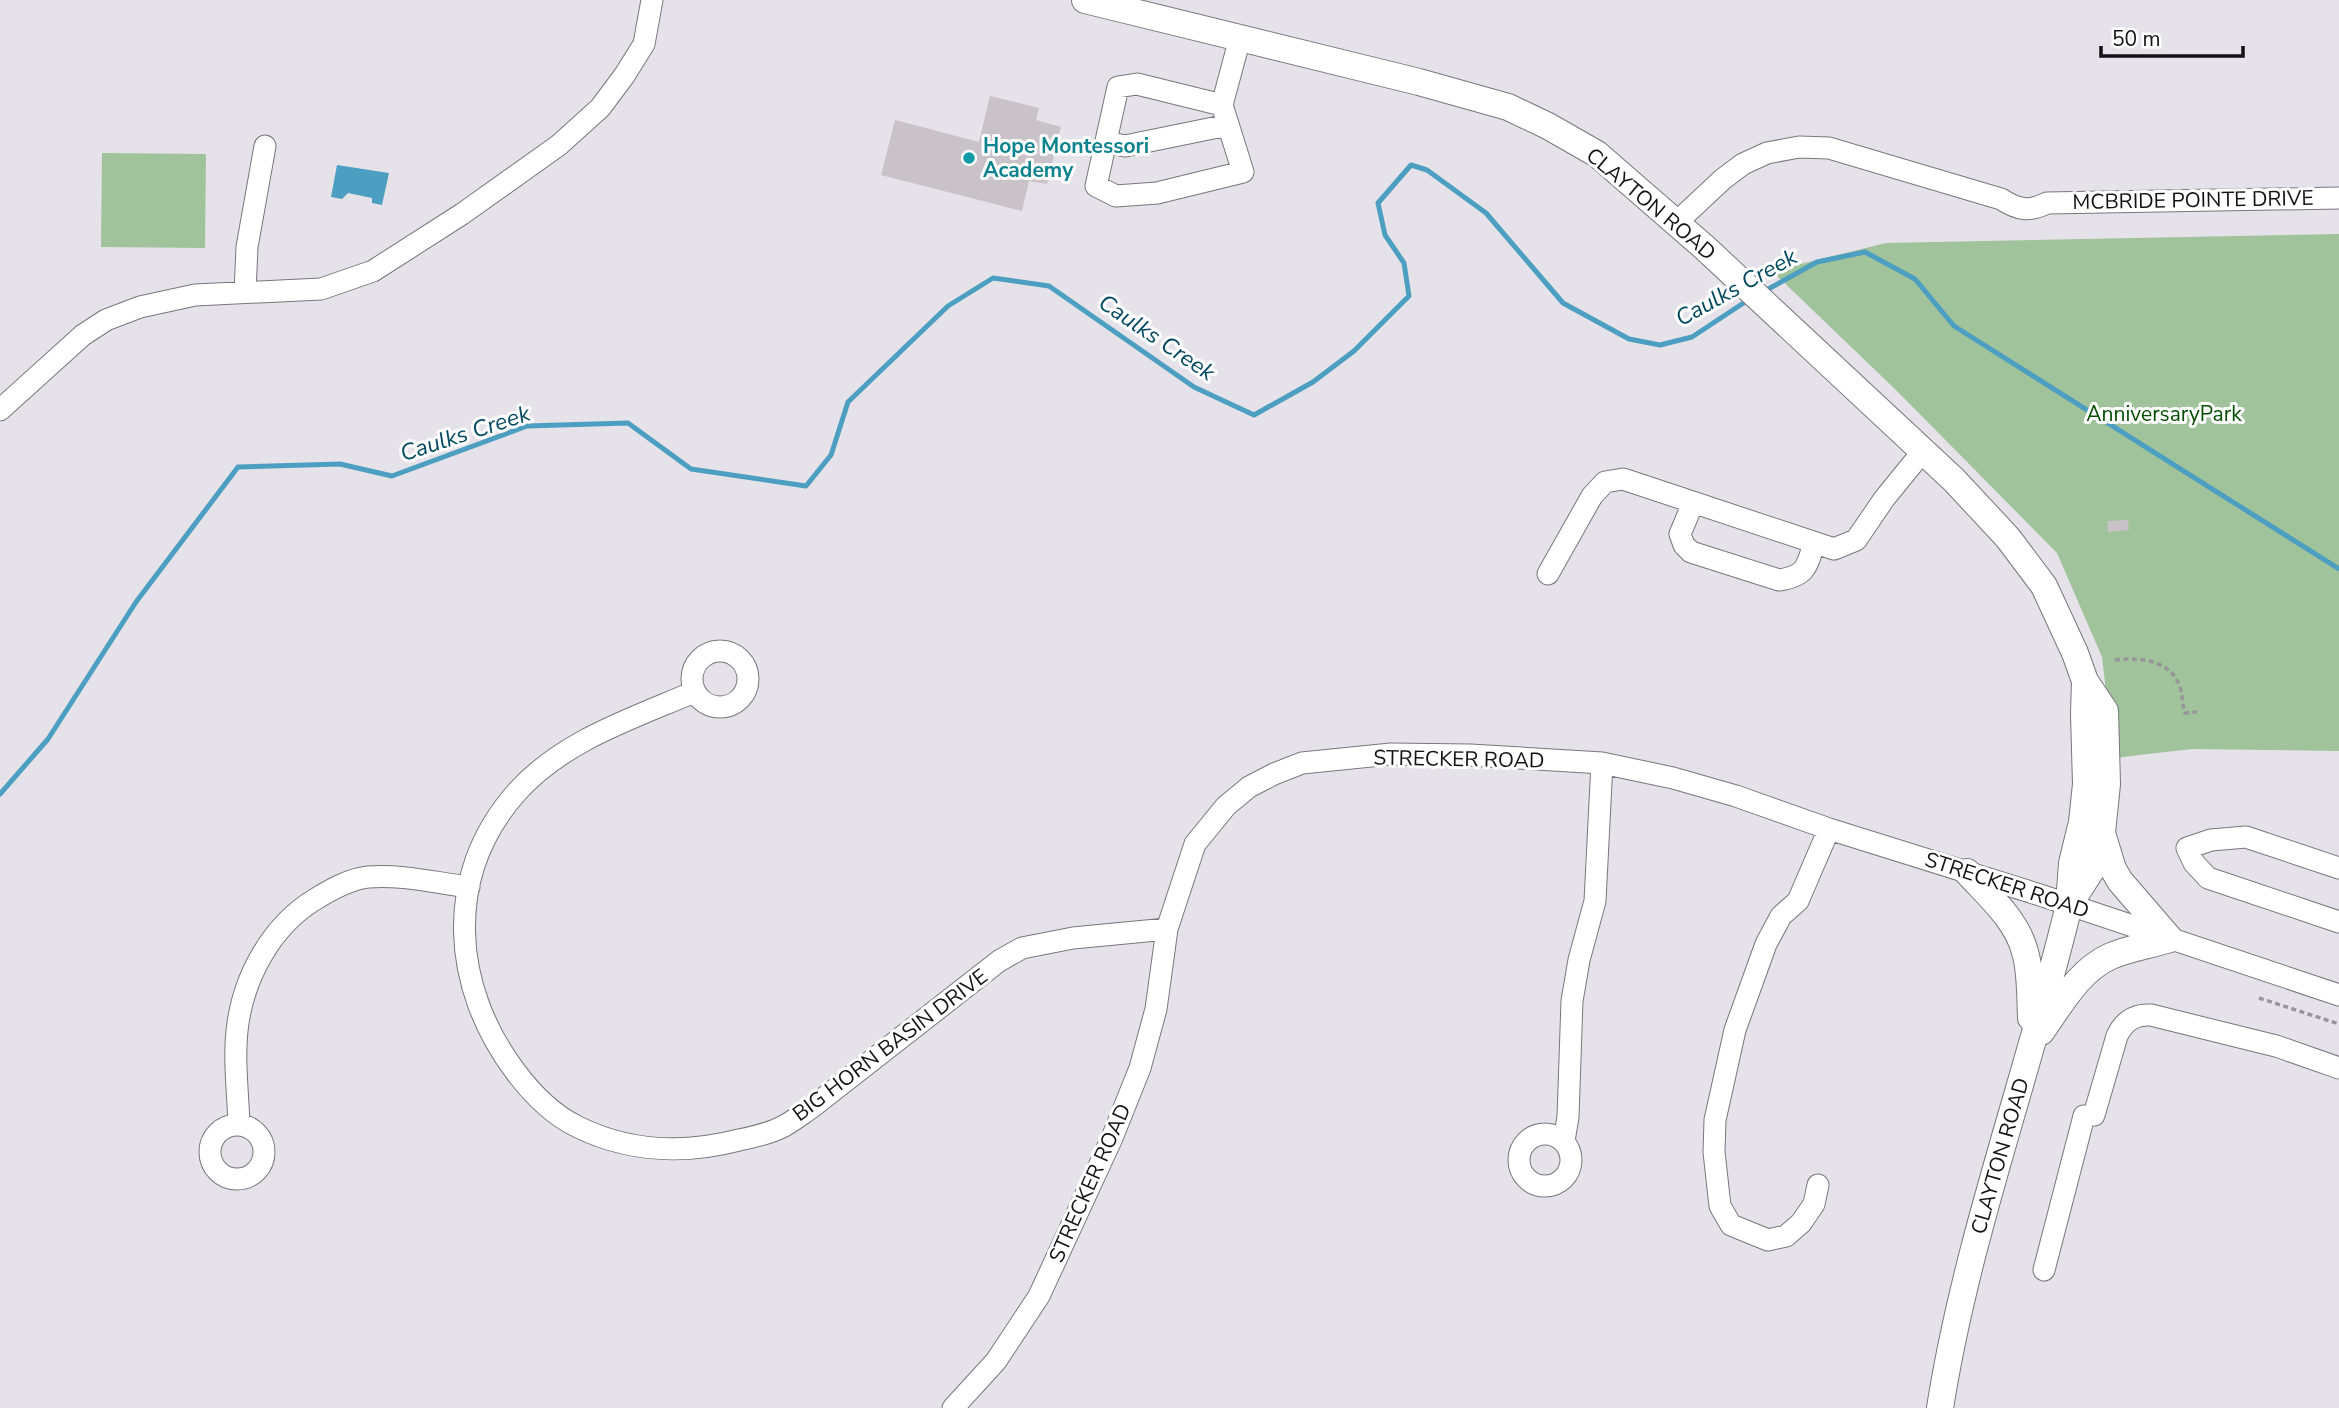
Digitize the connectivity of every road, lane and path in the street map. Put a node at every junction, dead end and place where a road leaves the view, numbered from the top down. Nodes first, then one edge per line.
1 (652, 0) edge
2 (1085, 0) edge
3 (1240, 38) junction
4 (1225, 115) junction
5 (1106, 142) junction
6 (265, 146) dead end
7 (2339, 198) edge
8 (1677, 222) junction
9 (246, 292) junction
10 (0, 410) edge
11 (1923, 451) junction
12 (1693, 503) junction
13 (1814, 544) junction
14 (1548, 574) dead end
15 (2115, 660) dead end
16 (2085, 681) junction
17 (694, 692) dead end
18 (2197, 712) dead end
19 (1602, 763) junction
20 (1829, 829) junction
21 (2102, 833) junction
22 (2339, 868) edge
23 (1967, 872) junction
24 (469, 887) junction
25 (2069, 905) junction
26 (2339, 922) edge
27 (1167, 929) junction
28 (2170, 939) junction
29 (2339, 995) edge
30 (2259, 998) dead end
31 (2339, 1024) edge
32 (2031, 1044) junction
33 (2339, 1068) edge
34 (239, 1125) dead end
35 (1564, 1141) dead end
36 (1818, 1185) dead end
37 (2044, 1270) dead end
38 (953, 1408) edge
39 (1940, 1408) edge

1 - 9 street
2 - 3 main road, CLAYTON ROAD
3 - 4 street
3 - 8 main road, CLAYTON ROAD
4 - 5 street
4 - 5 street
4 - 5 street
6 - 9 street
7 - 8 street, MCBRIDE POINTE DRIVE
8 - 11 main road, CLAYTON ROAD
9 - 10 street
11 - 13 street
11 - 16 main road, CLAYTON ROAD
12 - 13 street
12 - 13 street
12 - 14 street
15 - 18 path
16 - 21 main road, CLAYTON ROAD
16 - 25 main road, CLAYTON ROAD
17 - 24 street, BIG HORN BASIN DRIVE
19 - 20 street, STRECKER ROAD
19 - 27 street, STRECKER ROAD
19 - 35 street
20 - 23 street, STRECKER ROAD
20 - 36 street
21 - 25 main road, CLAYTON ROAD
21 - 28 main road
22 - 26 street
23 - 25 street, STRECKER ROAD
23 - 32 main road
24 - 27 street, BIG HORN BASIN DRIVE
24 - 34 street
25 - 28 street, STRECKER ROAD
25 - 32 main road, CLAYTON ROAD
27 - 38 street, STRECKER ROAD
28 - 29 street, STRECKER ROAD
28 - 32 main road
30 - 31 path
32 - 39 main road, CLAYTON ROAD
33 - 37 street

